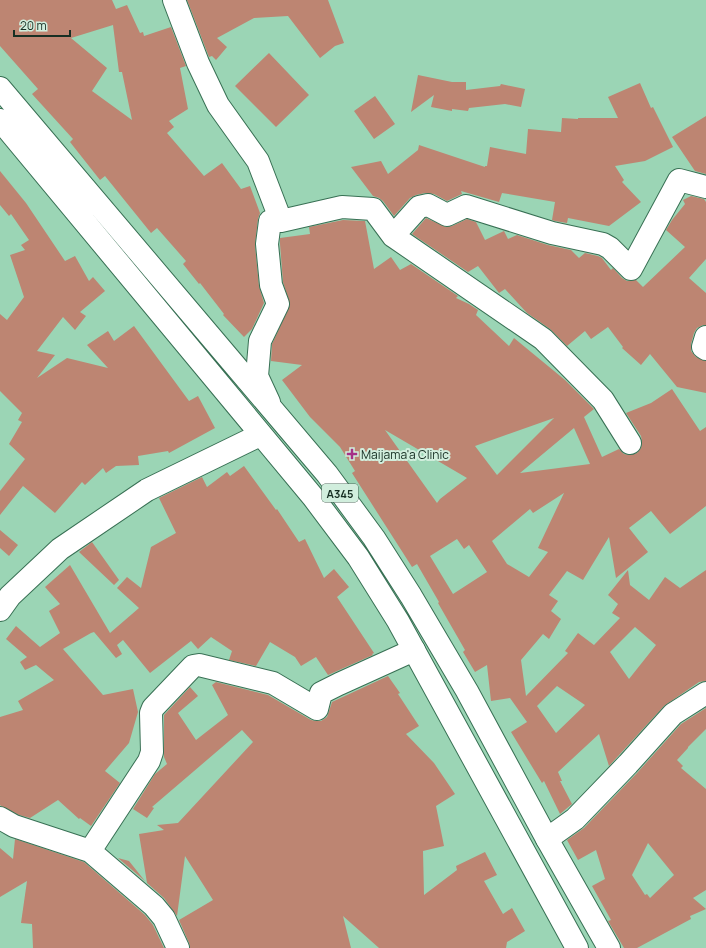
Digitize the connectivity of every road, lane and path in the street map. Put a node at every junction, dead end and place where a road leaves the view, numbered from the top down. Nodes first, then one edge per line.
1 (174, 0) edge
2 (0, 88) edge
3 (0, 120) edge
4 (706, 187) edge
5 (281, 220) junction
6 (393, 236) junction
7 (706, 336) edge
8 (706, 349) edge
9 (276, 415) junction
10 (260, 435) junction
11 (630, 443) dead end
12 (3, 598) edge
13 (414, 650) junction
14 (706, 693) edge
15 (5, 819) edge
16 (547, 839) junction
17 (90, 852) junction
18 (178, 948) edge
19 (577, 948) edge
20 (609, 948) edge

1 - 5 main road
2 - 9 main road, A345
3 - 10 main road, A345
4 - 6 main road
5 - 6 main road
5 - 9 main road
6 - 11 main road
7 - 8 main road
9 - 16 main road, A345
10 - 12 main road
10 - 13 main road, A345
13 - 17 main road
13 - 19 main road, A345
14 - 16 main road
15 - 17 main road
16 - 20 main road, A345
17 - 18 main road

